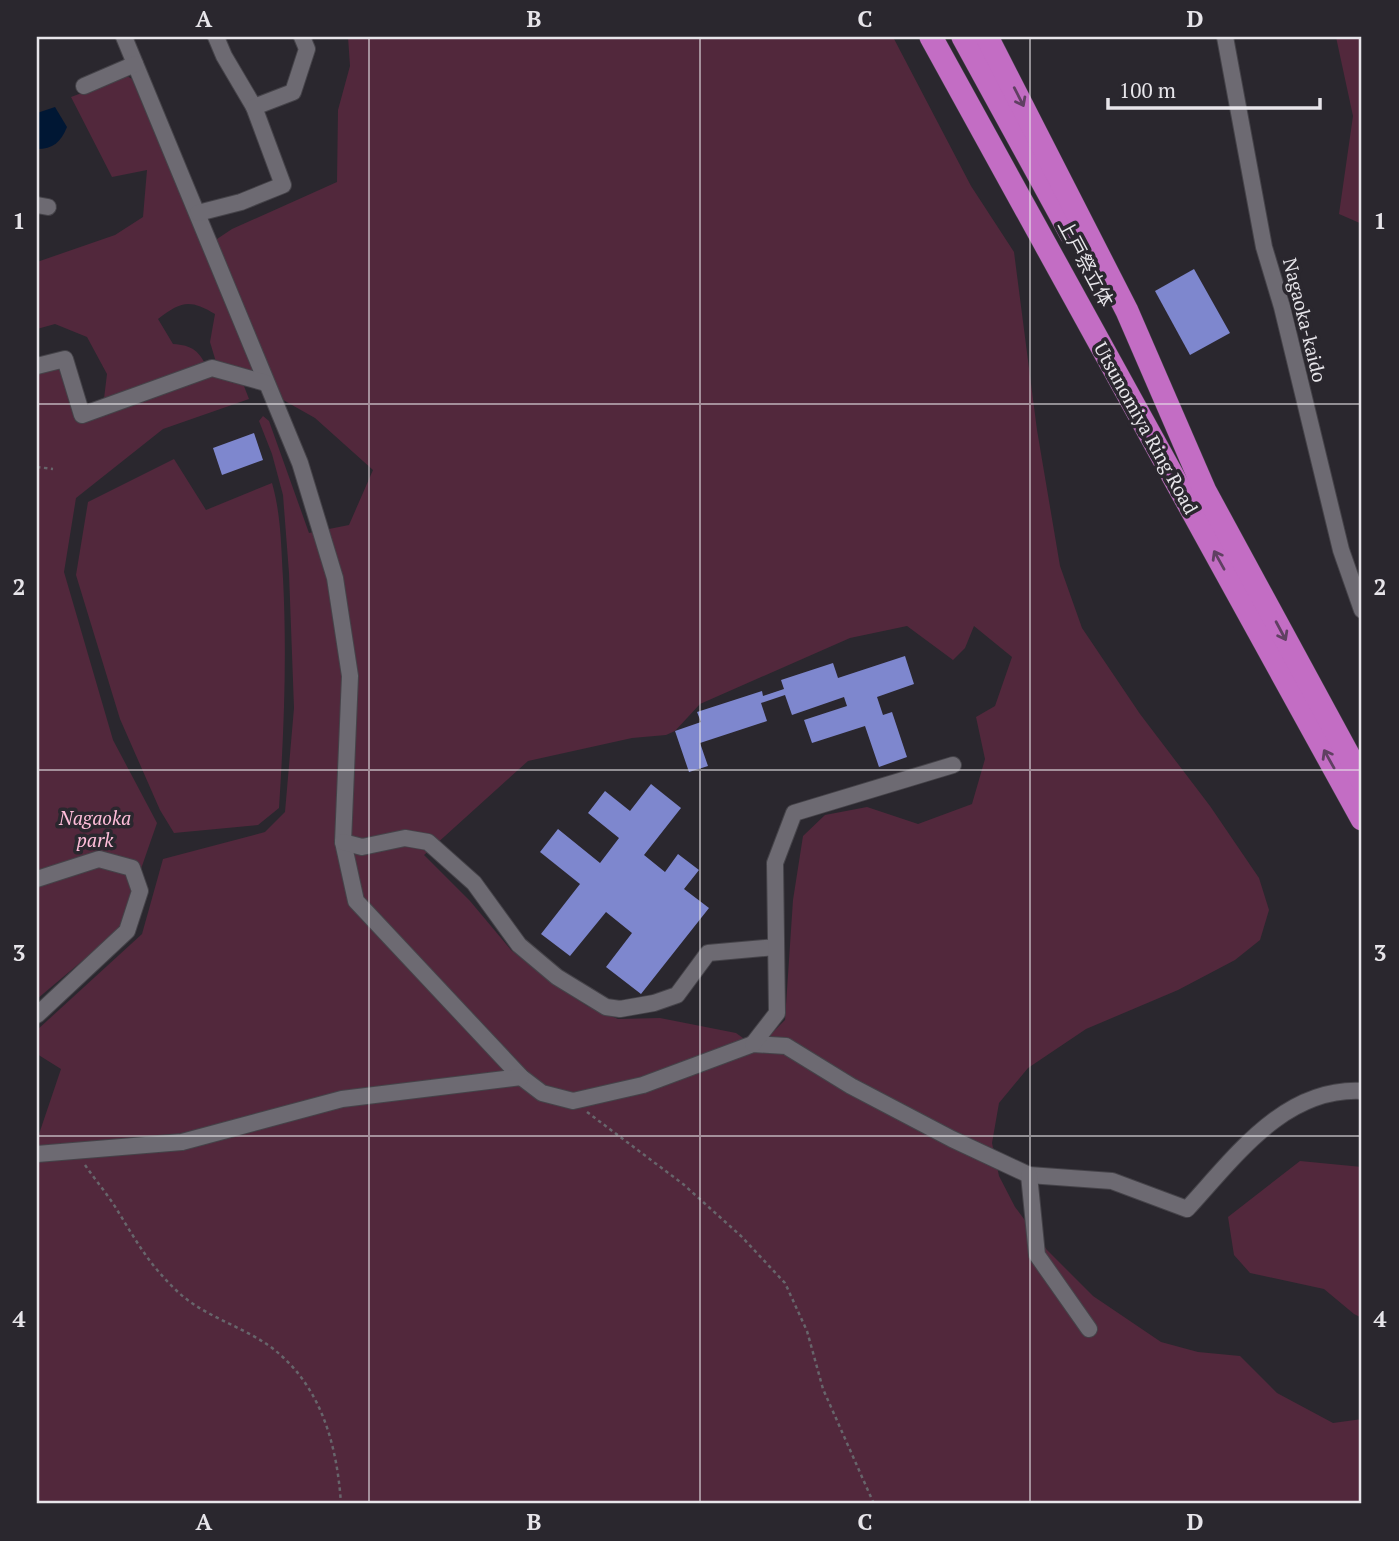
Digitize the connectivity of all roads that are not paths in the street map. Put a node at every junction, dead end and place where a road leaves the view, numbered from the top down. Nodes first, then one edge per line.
1 (124, 37) edge
2 (216, 37) edge
3 (302, 37) edge
4 (931, 37) edge
5 (947, 37) edge
6 (964, 37) edge
7 (987, 37) edge
8 (1225, 37) edge
9 (135, 64) junction
10 (84, 86) dead end
11 (254, 107) junction
12 (198, 213) junction
13 (37, 366) edge
14 (267, 383) junction
15 (1194, 492) junction
16 (1362, 610) edge
17 (953, 765) dead end
18 (1362, 780) edge
19 (1362, 819) edge
20 (343, 842) junction
21 (37, 879) edge
22 (776, 947) junction
23 (37, 1015) edge
24 (752, 1044) junction
25 (521, 1077) junction
26 (1362, 1091) edge
27 (37, 1154) edge
28 (1028, 1175) junction
29 (1089, 1329) dead end

1 - 9 street
2 - 11 street
3 - 11 street
4 - 15 highway, Utsunomiya Ring Road
5 - 15 highway, 上戸祭立体
6 - 15 highway, 上戸祭立体
7 -> 15 highway, Utsunomiya Ring Road
8 - 16 street, Nagaoka-kaido
9 - 10 street
9 - 12 street
11 - 12 street
12 - 14 street
13 - 14 street
14 - 20 street
15 -> 18 highway, Utsunomiya Ring Road
19 -> 15 highway, Utsunomiya Ring Road
17 - 22 street
20 - 22 street
20 - 25 street
21 - 23 street
22 - 24 street
24 - 25 street
24 - 28 street
25 - 27 street
26 - 28 street
28 - 29 street

